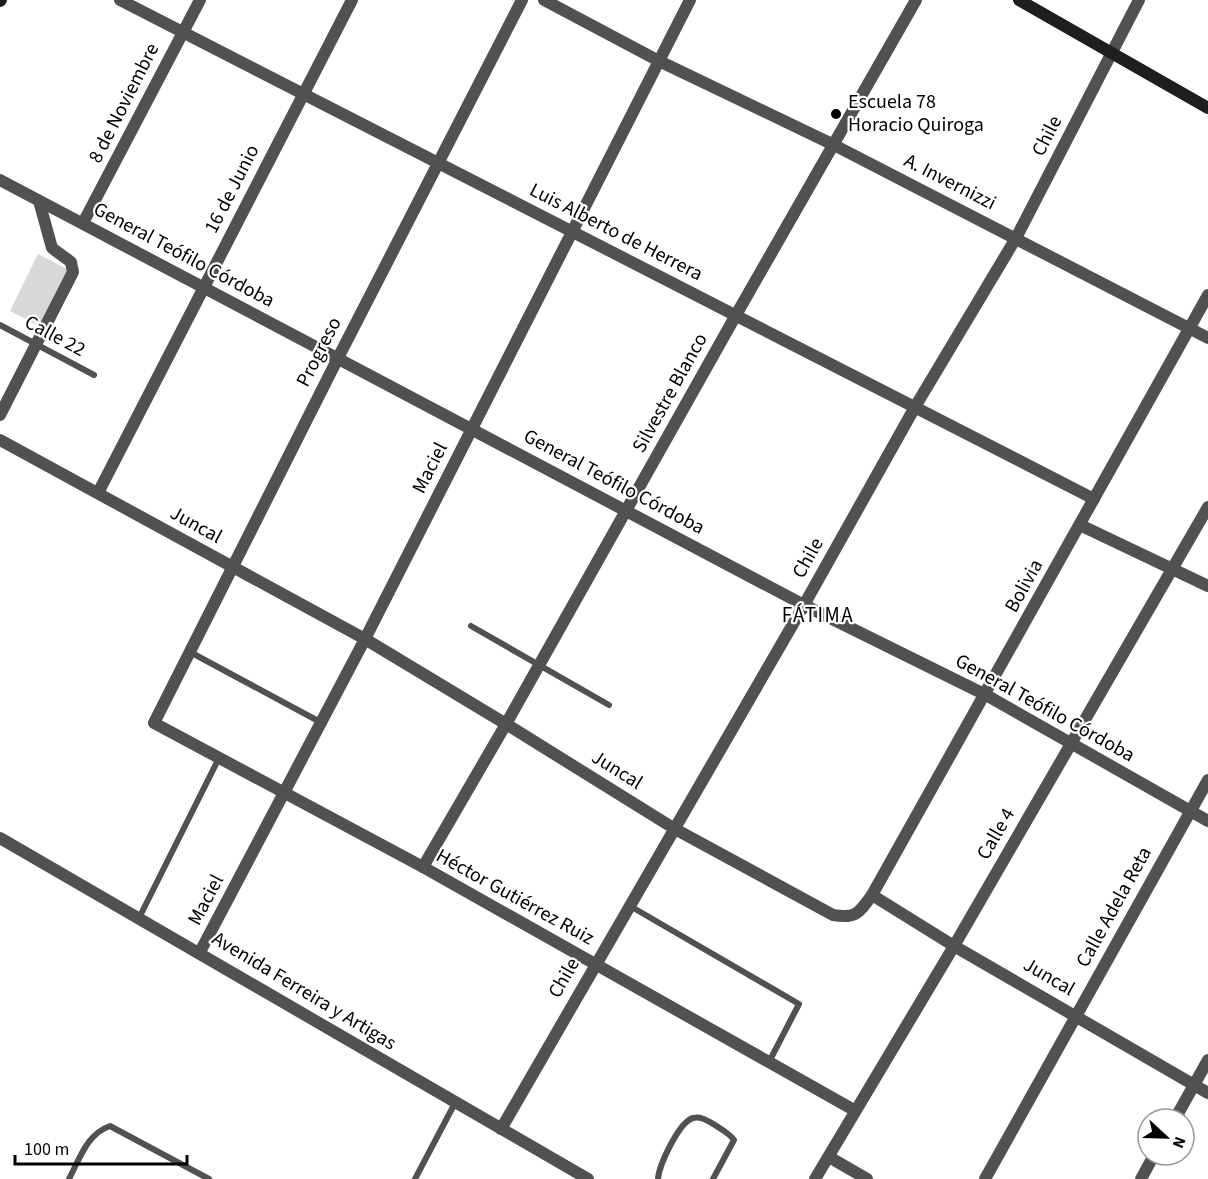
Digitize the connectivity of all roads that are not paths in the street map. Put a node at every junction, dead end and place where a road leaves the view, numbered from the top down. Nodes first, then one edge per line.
1 (120, 0) edge
2 (200, 0) edge
3 (352, 0) edge
4 (522, 0) edge
5 (544, 0) edge
6 (690, 0) edge
7 (916, 0) edge
8 (1019, 0) edge
9 (1139, 0) edge
10 (183, 31) junction
11 (1112, 53) junction
12 (659, 60) junction
13 (304, 93) junction
14 (1208, 108) edge
15 (834, 144) junction
16 (439, 162) junction
17 (0, 180) edge
18 (39, 201) junction
19 (84, 223) junction
20 (571, 231) junction
21 (1016, 238) junction
22 (204, 287) junction
23 (1208, 295) edge
24 (736, 315) junction
25 (0, 325) edge
26 (1190, 328) junction
27 (1208, 338) edge
28 (36, 344) junction
29 (338, 358) junction
30 (94, 375) dead end
31 (915, 407) junction
32 (0, 414) edge
33 (471, 429) junction
34 (0, 440) edge
35 (98, 493) junction
36 (1094, 499) junction
37 (1208, 507) edge
38 (626, 510) junction
39 (1080, 525) junction
40 (232, 567) junction
41 (1173, 569) junction
42 (1208, 586) edge
43 (804, 605) junction
44 (471, 626) dead end
45 (365, 639) junction
46 (190, 652) junction
47 (539, 665) junction
48 (986, 695) junction
49 (609, 705) dead end
50 (154, 723) joint
51 (322, 723) junction
52 (506, 724) junction
53 (1071, 744) junction
54 (219, 758) junction
55 (1208, 780) edge
56 (285, 794) junction
57 (1190, 811) junction
58 (1208, 821) edge
59 (675, 829) junction
60 (0, 838) edge
61 (423, 867) junction
62 (872, 895) junction
63 (629, 906) junction
64 (139, 918) junction
65 (954, 946) junction
66 (200, 952) junction
67 (595, 964) junction
68 (1076, 1015) junction
69 (1208, 1060) edge
70 (768, 1062) junction
71 (1194, 1085) junction
72 (1208, 1093) edge
73 (455, 1103) junction
74 (1182, 1107) edge
75 (854, 1110) junction
76 (501, 1129) junction
77 (829, 1157) junction
78 (69, 1179) edge
79 (209, 1179) edge
80 (415, 1179) edge
81 (588, 1179) edge
82 (658, 1179) edge
83 (713, 1179) edge
84 (815, 1179) edge
85 (867, 1179) edge
86 (985, 1179) edge

1 - 10 street, Luis Alberto de Herrera
2 - 10 street, 8 de Noviembre
3 - 13 street, 16 de Junio
4 - 16 street, Progreso
5 - 12 street, A. Invernizzi
6 - 12 street, Maciel
7 - 15 street, Silvestre Blanco
8 - 11 street
9 - 11 street, Chile
10 - 13 street, Luis Alberto de Herrera
10 - 19 street, 8 de Noviembre
11 - 14 street
11 - 21 street, Chile
12 - 15 street, A. Invernizzi
12 - 20 street, Maciel
13 - 16 street, Luis Alberto de Herrera
13 - 22 street, 16 de Junio
15 - 21 street, A. Invernizzi
15 - 24 street, Silvestre Blanco
16 - 20 street, Luis Alberto de Herrera
16 - 29 street, Progreso
17 - 18 street, General Teófilo Córdoba
18 - 19 street, General Teófilo Córdoba
18 - 28 street
19 - 22 street, General Teófilo Córdoba
20 - 24 street, Luis Alberto de Herrera
20 - 33 street, Maciel
21 - 26 street, A. Invernizzi
21 - 31 street, Chile
22 - 29 street, General Teófilo Córdoba
22 - 35 street, 16 de Junio
23 - 26 street, Bolivia
24 - 31 street, Luis Alberto de Herrera
24 - 38 street, Silvestre Blanco
25 - 28 lane, Calle 22
26 - 27 street, A. Invernizzi
26 - 36 street, Bolivia
28 - 30 lane, Calle 22
28 - 32 street
29 - 33 street, General Teófilo Córdoba
29 - 40 street, Progreso
31 - 36 street, Luis Alberto de Herrera
31 - 43 street, Chile
33 - 38 street, General Teófilo Córdoba
33 - 45 street, Maciel
34 - 35 street, Juncal
35 - 40 street, Juncal
36 - 39 street, Bolivia
37 - 41 street, Calle 4
38 - 43 street, General Teófilo Córdoba
38 - 47 street, Silvestre Blanco
39 - 41 street
39 - 48 street, Bolivia
40 - 45 street, Juncal
40 - 46 street, Progreso
41 - 42 street
41 - 53 street, Calle 4
43 - 48 street, General Teófilo Córdoba
43 - 59 street, Chile
44 - 47 lane
45 - 51 street, Maciel
45 - 52 street, Juncal
46 - 50 street, Progreso
46 - 51 lane
47 - 49 lane
47 - 52 street, Silvestre Blanco
48 - 53 street, General Teófilo Córdoba
48 - 62 street, Bolivia
50 - 54 street, Héctor Gutiérrez Ruiz
51 - 56 street, Maciel
52 - 59 street, Juncal
52 - 61 street, Silvestre Blanco
53 - 57 street, General Teófilo Córdoba
53 - 65 street, Calle 4
54 - 56 street, Héctor Gutiérrez Ruiz
54 - 64 lane
55 - 57 street, Calle Adela Reta
56 - 61 street, Héctor Gutiérrez Ruiz
56 - 66 street, Maciel
57 - 58 street, General Teófilo Córdoba
57 - 68 street, Calle Adela Reta
59 - 62 street, Juncal
59 - 63 street, Chile
60 - 64 street, Avenida Ferreira y Artigas
61 - 67 street, Héctor Gutiérrez Ruiz
62 - 65 street, Juncal
63 - 67 street, Chile
63 - 70 lane
64 - 66 street, Avenida Ferreira y Artigas
65 - 68 street, Juncal
65 - 75 street, Calle 4
66 - 73 street, Avenida Ferreira y Artigas
67 - 70 street, Héctor Gutiérrez Ruiz
67 - 76 street, Chile
68 - 71 street, Juncal
68 - 86 street, Calle Adela Reta
69 - 71 street
70 - 75 street, Héctor Gutiérrez Ruiz
71 - 72 street, Juncal
71 - 74 street
73 - 76 street, Avenida Ferreira y Artigas
73 - 80 lane
75 - 77 street, Calle 4
76 - 81 street, Avenida Ferreira y Artigas
77 - 84 street, Calle 4
77 - 85 street
78 - 79 lane
82 - 83 lane

